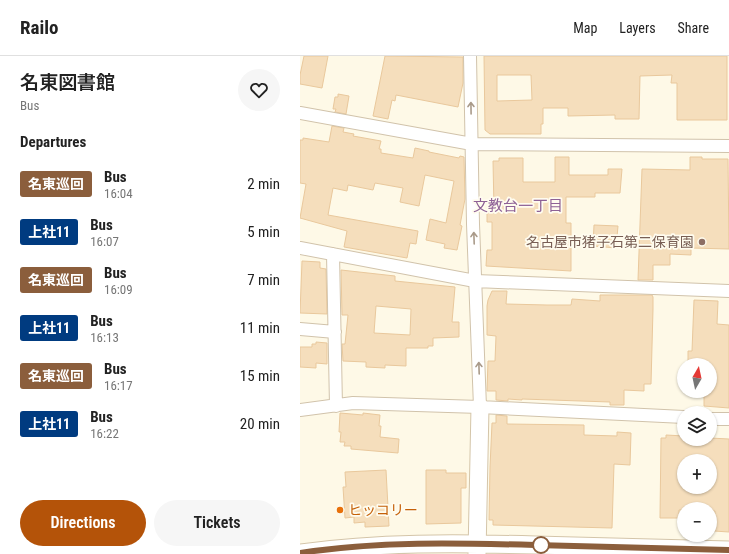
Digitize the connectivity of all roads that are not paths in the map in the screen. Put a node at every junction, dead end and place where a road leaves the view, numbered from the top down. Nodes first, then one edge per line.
1 (470, 56) edge
2 (300, 113) edge
3 (472, 144) junction
4 (729, 146) edge
5 (300, 248) edge
6 (333, 254) junction
7 (475, 281) junction
8 (729, 291) edge
9 (300, 329) edge
10 (335, 332) junction
11 (336, 406) junction
12 (480, 407) junction
13 (300, 410) edge
14 (677, 417) edge
15 (717, 419) edge
16 (729, 420) edge
17 (478, 549) edge
18 (729, 550) edge
19 (336, 551) edge
20 (300, 553) edge

3 -> 1 street
2 - 3 street
3 - 4 street
7 -> 3 street
5 - 6 street
6 - 7 street
6 - 10 street
7 - 8 street
12 -> 7 street
9 - 10 street
10 - 11 street
11 - 12 street
11 - 13 street
12 - 14 street
12 - 17 street
15 - 16 street
17 - 18 street
17 - 19 street
19 - 20 street

